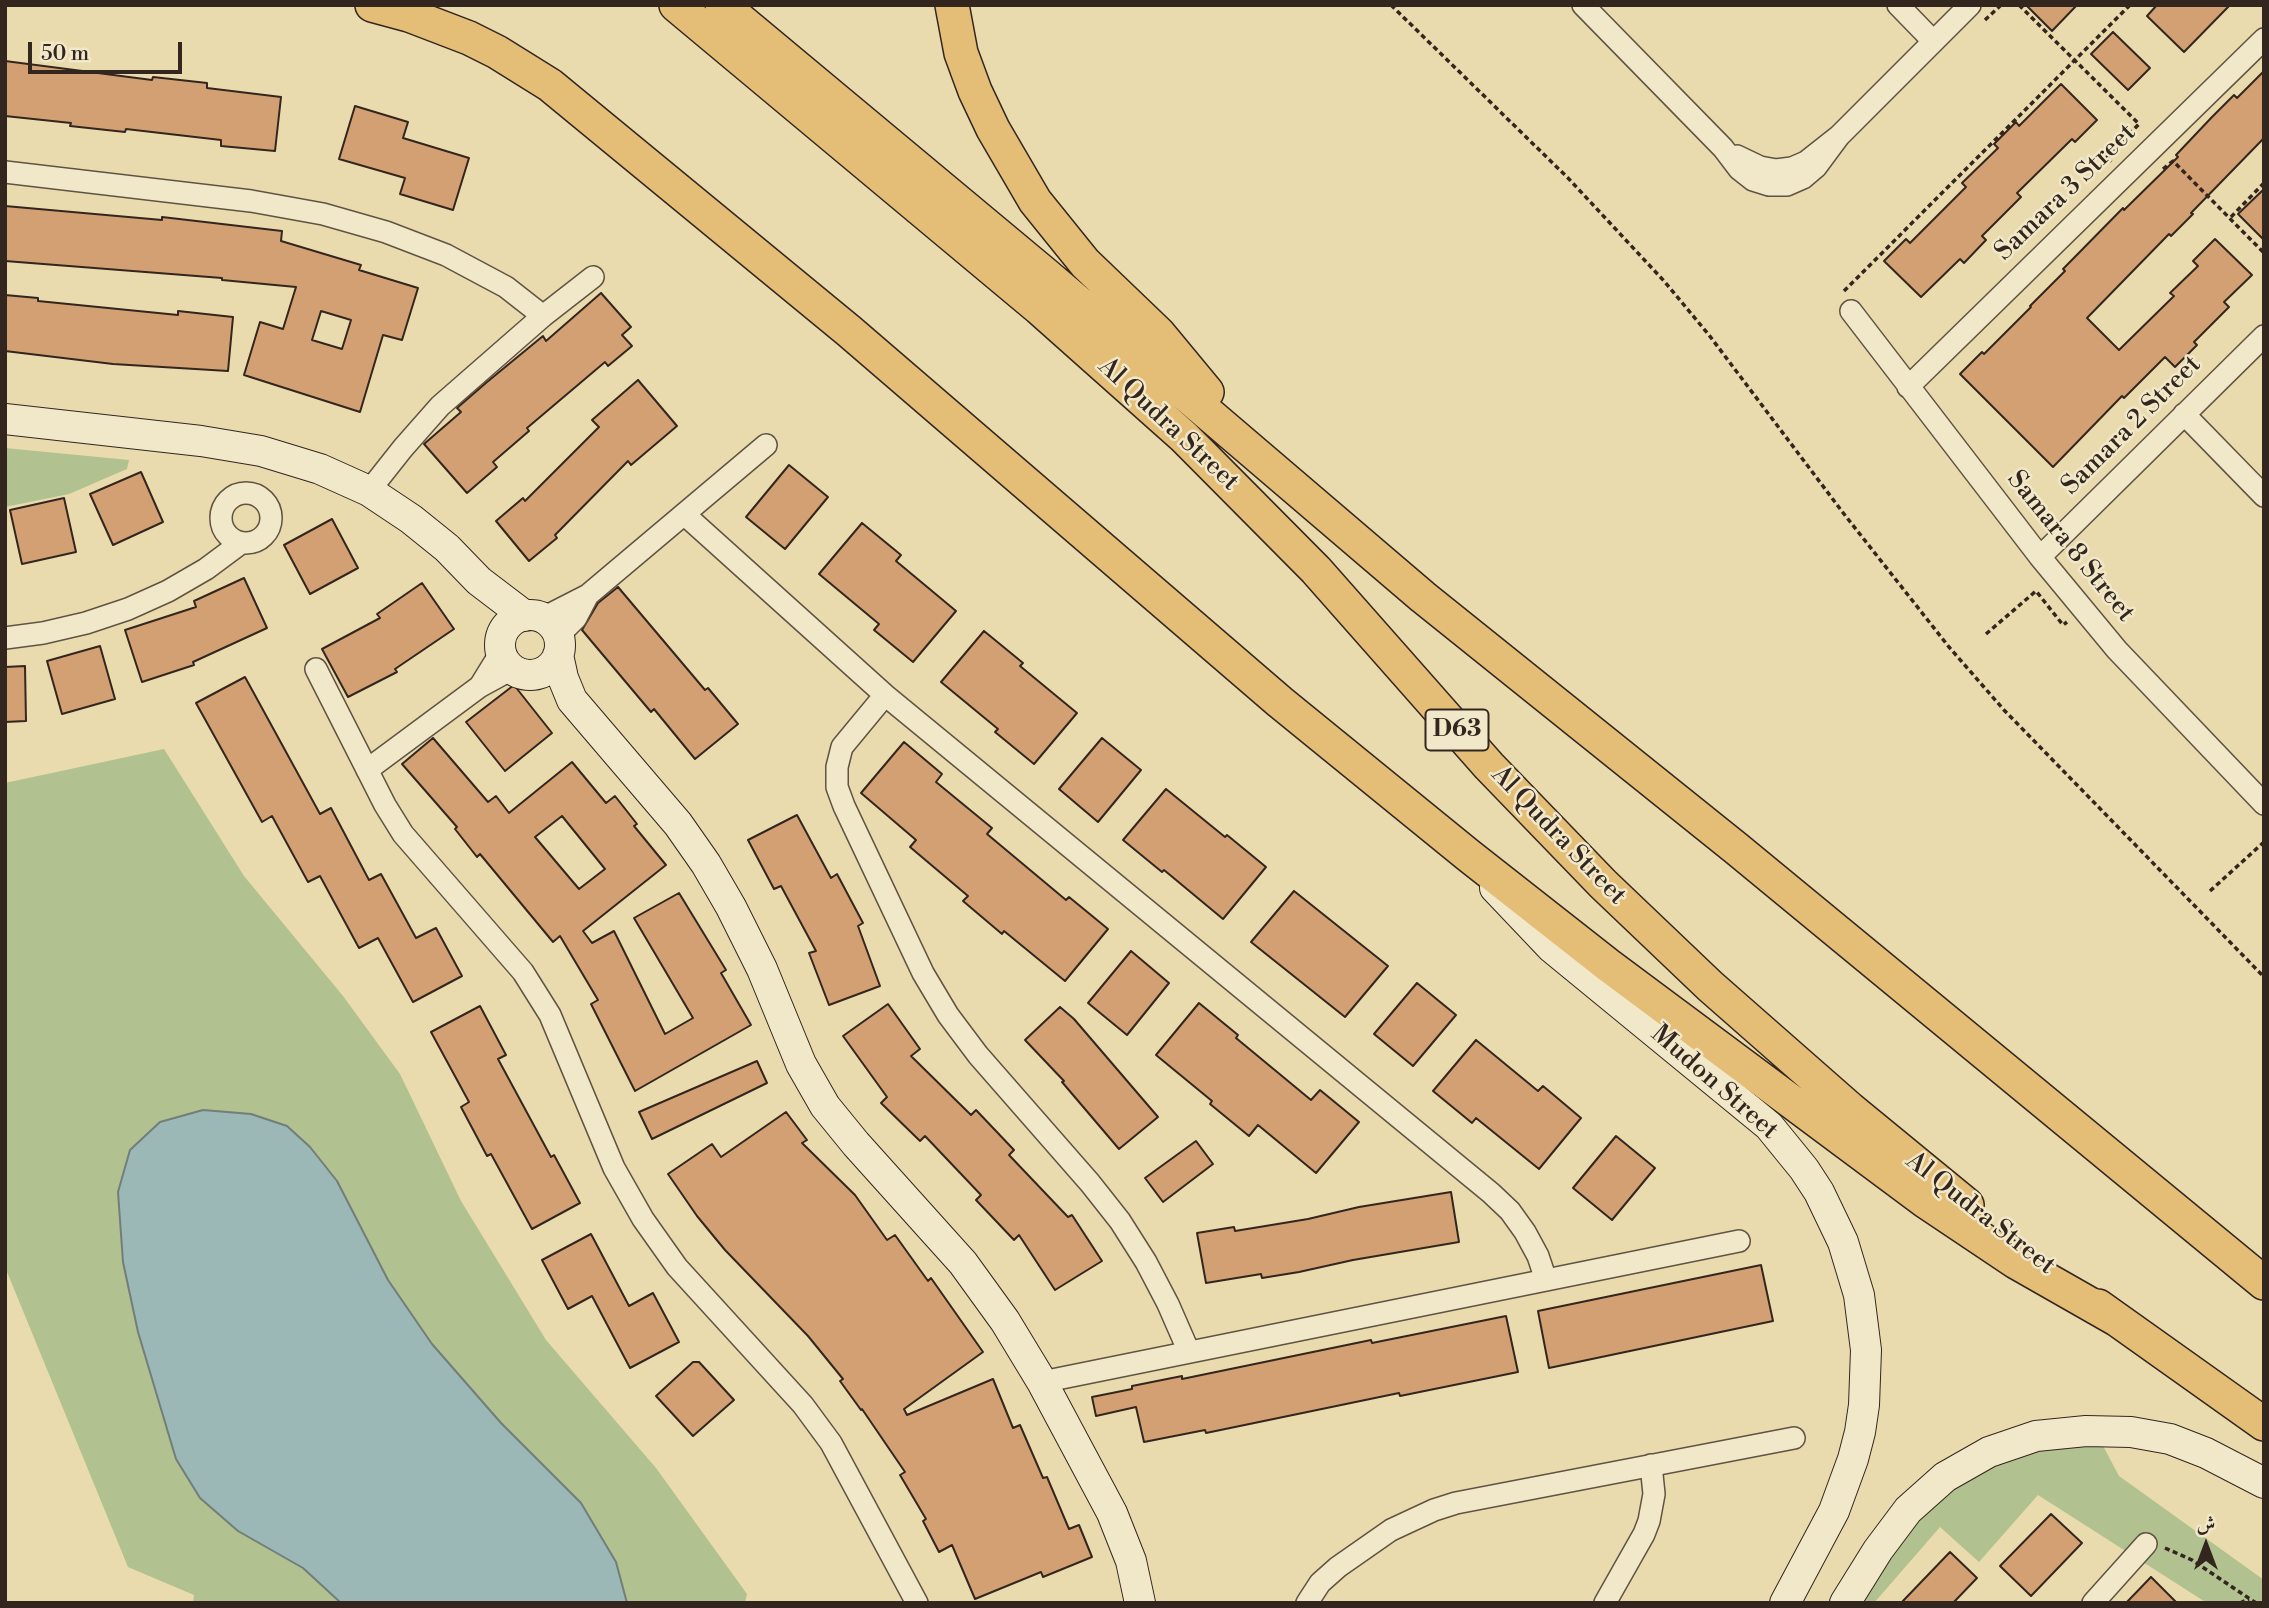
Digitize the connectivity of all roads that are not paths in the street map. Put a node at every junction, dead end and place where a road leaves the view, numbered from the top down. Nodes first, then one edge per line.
1 (372, 5) edge
2 (676, 5) edge
3 (722, 5) edge
4 (953, 5) edge
5 (1583, 5) edge
6 (1898, 5) edge
7 (1970, 5) edge
8 (2264, 39) edge
9 (1933, 41) junction
10 (5, 172) edge
11 (593, 277) dead end
12 (1851, 311) road end
13 (543, 316) junction
14 (2264, 336) edge
15 (1908, 387) junction
16 (2184, 414) junction
17 (5, 419) edge
18 (1235, 435) junction
19 (766, 444) dead end
20 (369, 491) junction
21 (2264, 496) edge
22 (684, 514) junction
23 (242, 543) dead end
24 (2039, 557) junction
25 (5, 638) edge
26 (529, 643) junction
27 (316, 669) dead end
28 (885, 695) junction
29 (367, 770) junction
30 (2264, 804) edge
31 (1468, 855) junction
32 (1739, 1241) dead end
33 (1546, 1280) junction
34 (2264, 1283) edge
35 (2116, 1319) junction
36 (1189, 1352) junction
37 (1042, 1382) junction
38 (2264, 1424) edge
39 (1794, 1438) dead end
40 (1651, 1465) junction
41 (2264, 1483) edge
42 (2146, 1544) road end
43 (917, 1603) edge
44 (1140, 1603) edge
45 (1307, 1603) edge
46 (1605, 1603) edge
47 (1785, 1603) edge
48 (1845, 1603) edge
49 (2092, 1603) edge

1 - 31 main road
2 - 35 main road, Al Qudra Street / D63
3 - 18 main road, Al Qudra Street
4 - 18 main road
5 - 9 street
6 - 9 street
7 - 9 street
8 - 15 street, Samara 3 Street
10 - 13 street
11 - 13 street
12 - 15 street, Samara 8 Street
13 - 20 street
14 - 16 street, Samara 2 Street
15 - 24 street, Samara 8 Street
16 - 21 street
16 - 24 street, Samara 2 Street
17 - 20 street
18 - 34 main road, Al Qudra Street
19 - 22 street
20 - 26 street
22 - 26 street
22 - 28 street
23 - 25 street
24 - 30 street, Samara 8 Street
26 - 29 street
26 - 37 street
27 - 29 street
28 - 33 street
28 - 36 street
29 - 43 street
31 - 35 main road
31 - 47 street, Mudon Street
32 - 33 street
33 - 36 street
35 - 38 main road, Al Qudra Street / D63
36 - 37 street
37 - 44 street
39 - 40 street
40 - 45 street
40 - 46 street
41 - 48 street
42 - 49 street

